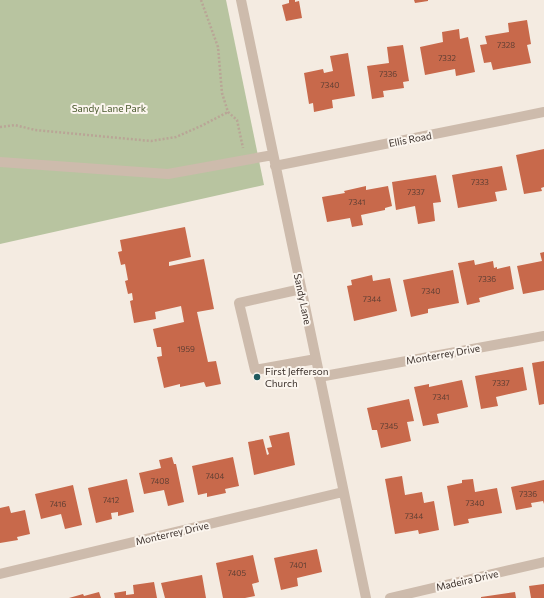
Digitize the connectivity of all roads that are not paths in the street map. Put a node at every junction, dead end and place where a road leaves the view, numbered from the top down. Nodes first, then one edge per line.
1 (241, 0) edge
2 (544, 112) edge
3 (273, 155) junction
4 (0, 162) edge
5 (275, 166) junction
6 (301, 289) junction
7 (544, 336) edge
8 (316, 359) junction
9 (319, 377) junction
10 (344, 492) junction
11 (544, 562) edge
12 (0, 574) edge
13 (366, 598) edge
14 (390, 598) edge

1 - 3 street, Sandy Lane
2 - 5 street, Ellis Road
3 - 4 street
3 - 5 street, Sandy Lane
5 - 6 street, Sandy Lane
6 - 8 street, Sandy Lane
6 - 8 street
7 - 9 street, Monterrey Drive
8 - 9 street, Sandy Lane
9 - 10 street, Sandy Lane
10 - 12 street, Monterrey Drive
10 - 13 street, Sandy Lane
11 - 14 street, Madeira Drive

